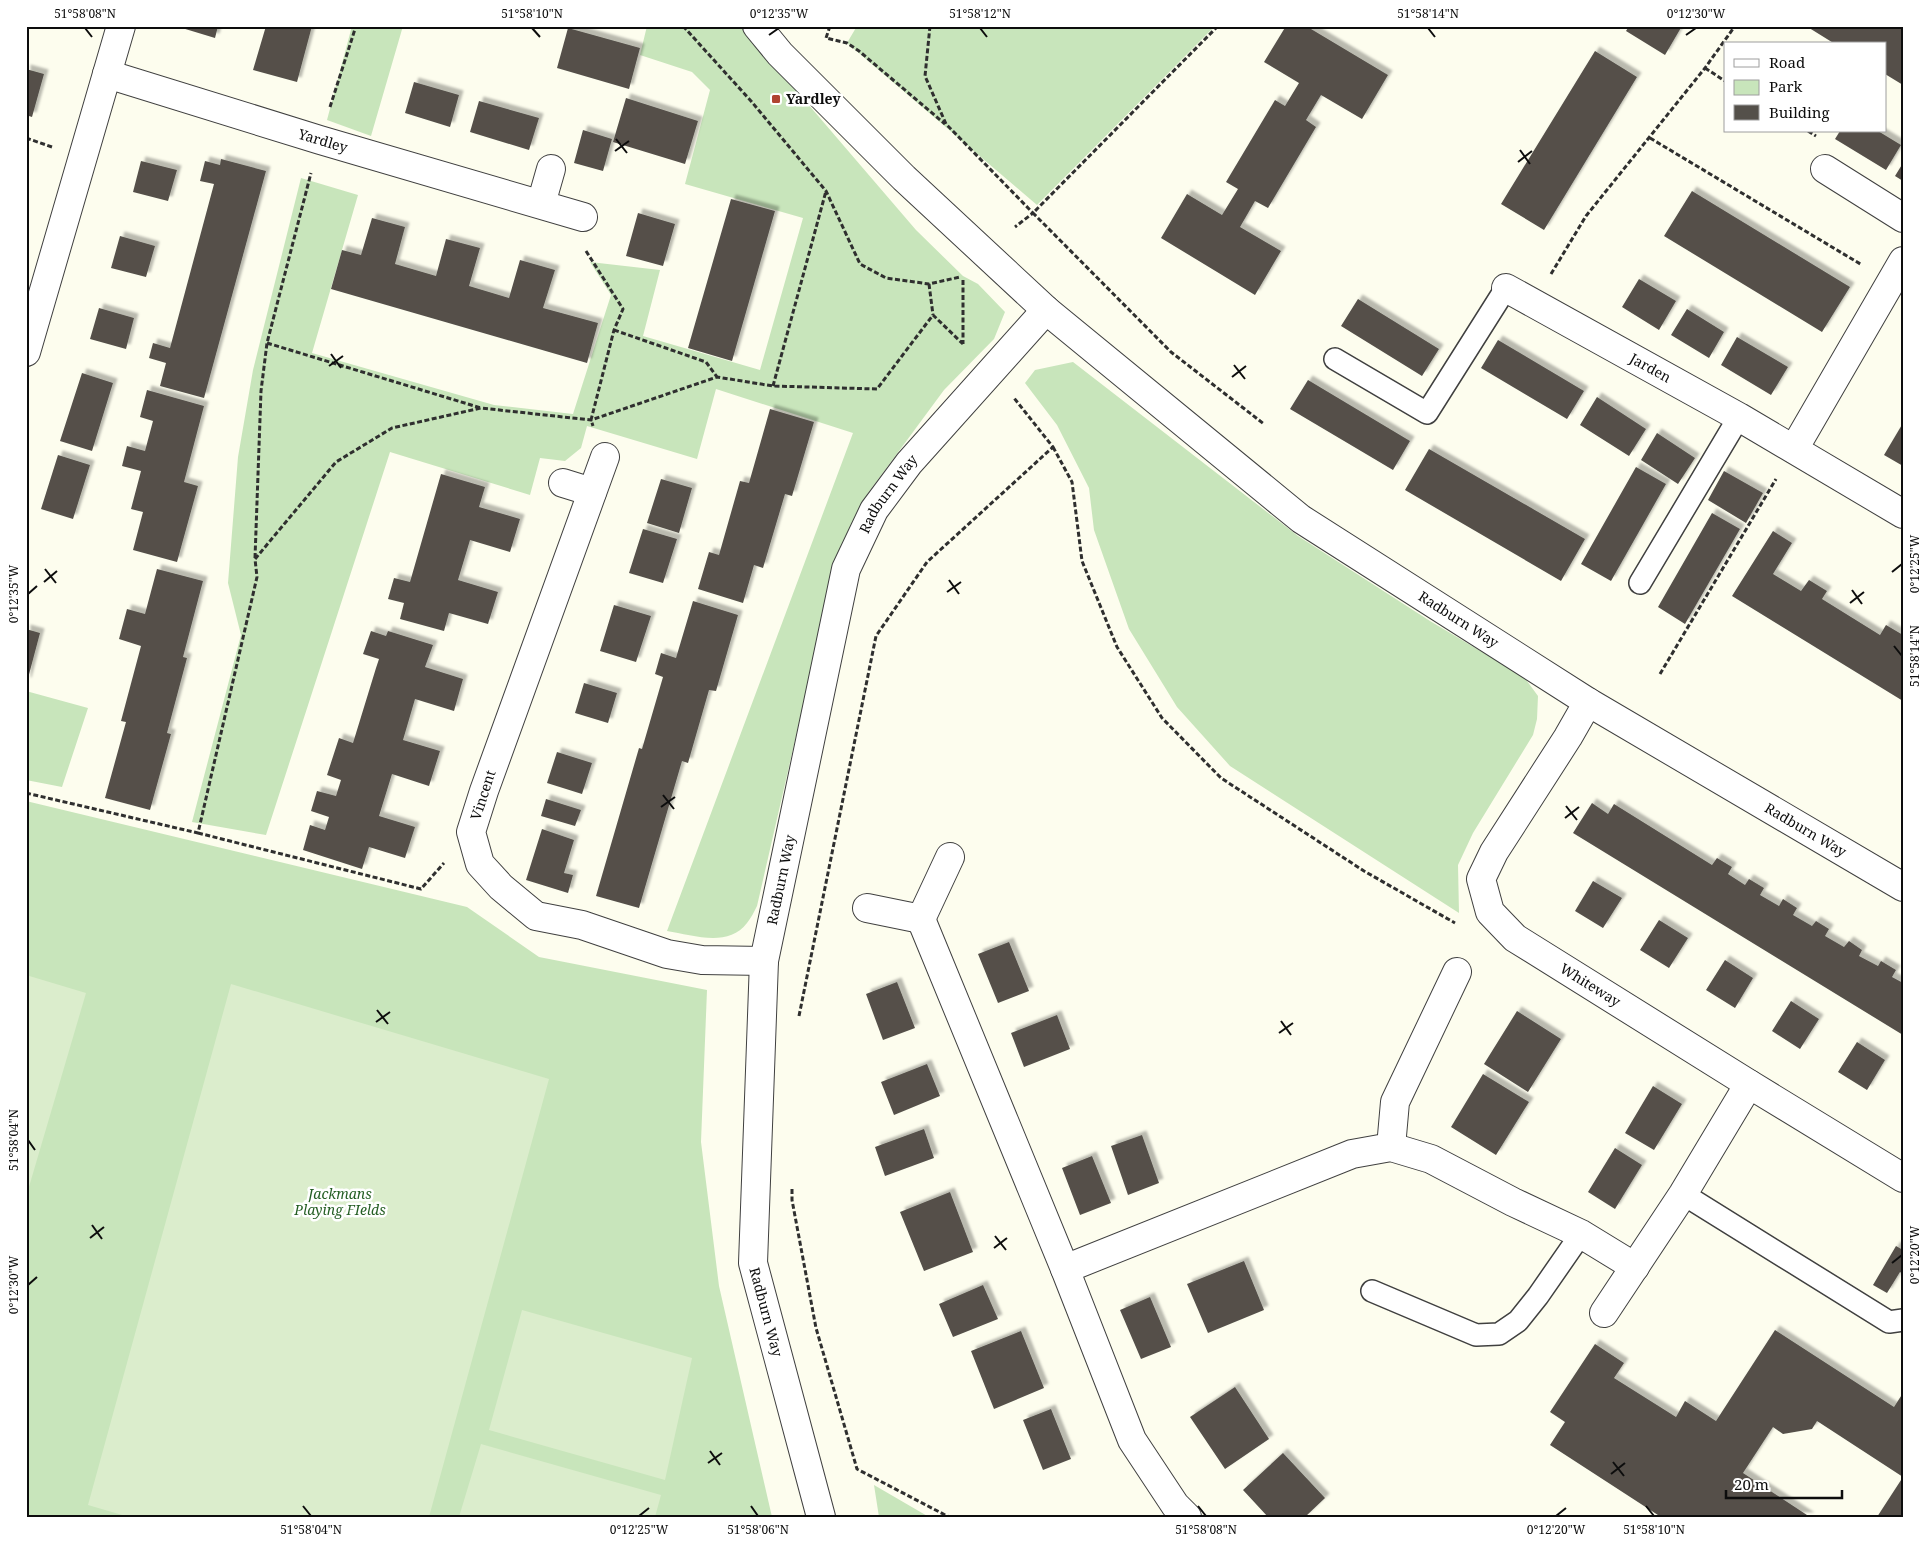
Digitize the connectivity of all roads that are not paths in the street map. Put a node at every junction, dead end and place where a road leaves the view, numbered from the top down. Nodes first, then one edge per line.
1 (121, 26) edge
2 (757, 26) edge
3 (107, 74) junction
4 (550, 169) dead end
5 (1824, 169) dead end
6 (540, 204) junction
7 (583, 217) road end
8 (1903, 218) edge
9 (1897, 271) edge
10 (1506, 288) joint
11 (1046, 310) junction
12 (26, 352) edge
13 (1335, 359) dead end
14 (1739, 417) junction
15 (1794, 450) junction
16 (605, 457) road end
17 (563, 484) dead end
18 (592, 492) junction
19 (1903, 514) edge
20 (1640, 583) dead end
21 (1588, 702) junction
22 (950, 858) dead end
23 (1903, 887) edge
24 (867, 908) dead end
25 (921, 919) junction
26 (764, 961) junction
27 (1456, 972) dead end
28 (1749, 1084) junction
29 (1391, 1147) junction
30 (1903, 1178) edge
31 (1682, 1194) junction
32 (1581, 1234) junction
33 (1635, 1267) junction
34 (1065, 1269) junction
35 (1372, 1292) dead end
36 (1604, 1313) dead end
37 (1903, 1320) edge
38 (821, 1517) edge
39 (1187, 1517) edge

1 - 3 street
2 - 11 street, Radburn Way
3 - 6 street, Yardley
3 - 12 street
4 - 6 street
5 - 8 street
6 - 7 street, Yardley
9 - 15 street
10 - 13 lane
10 - 14 street, Jarden
11 - 21 street, Radburn Way
11 - 26 street, Radburn Way
14 - 15 street, Jarden
14 - 20 lane
15 - 19 street, Jarden
16 - 18 street, Vincent
17 - 18 street
18 - 26 street, Vincent
21 - 23 street, Radburn Way
21 - 28 street, Whiteway
22 - 25 street
24 - 25 street
25 - 34 street
26 - 38 street, Radburn Way
27 - 29 street
28 - 30 street, Whiteway
28 - 31 street
29 - 32 street
29 - 34 street
31 - 33 street
31 - 37 lane
32 - 33 street
32 - 35 lane
33 - 36 street
34 - 39 street

